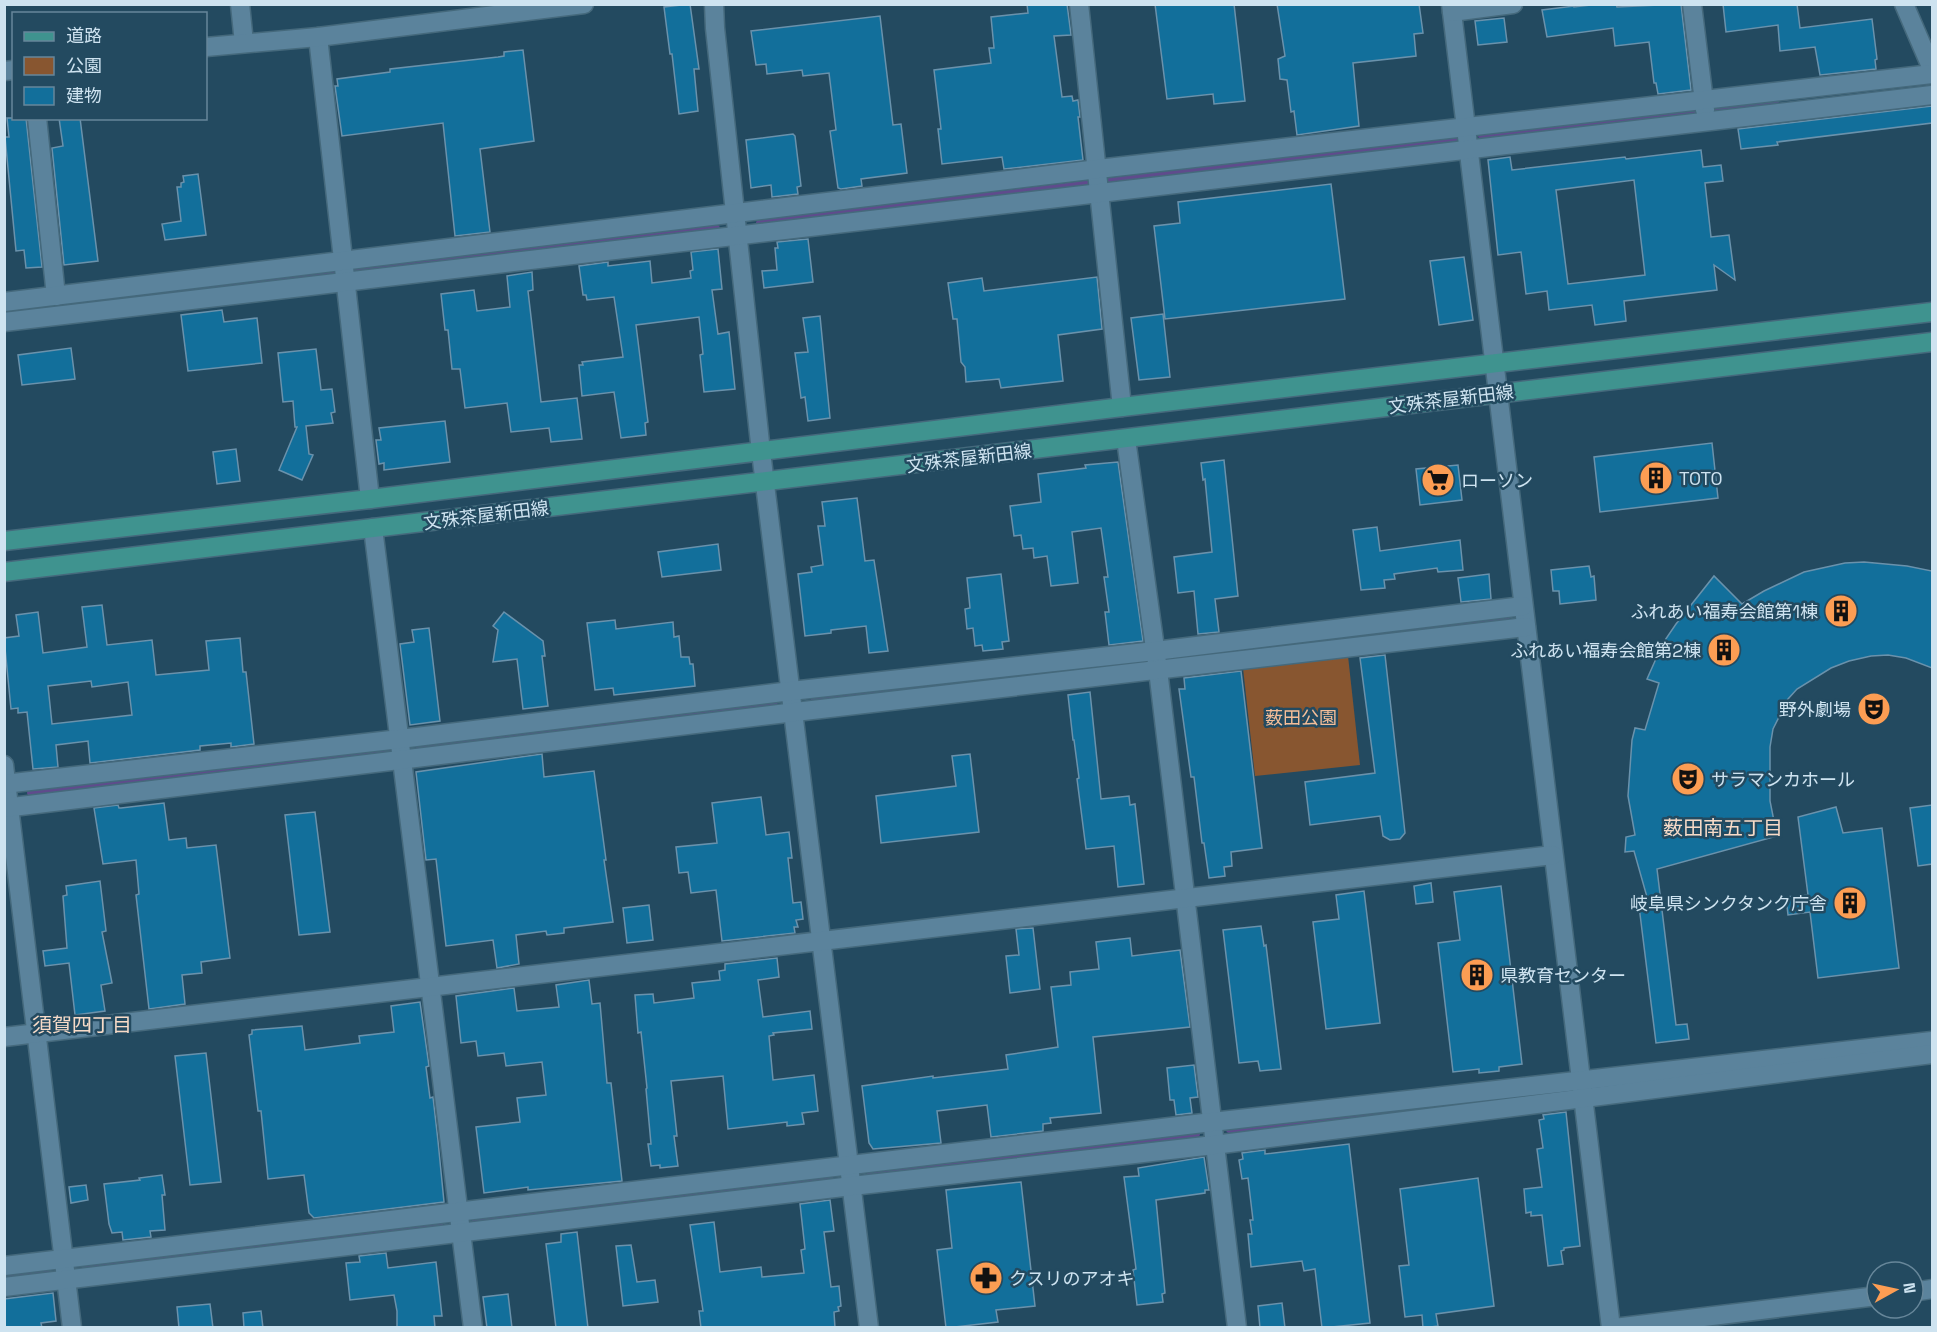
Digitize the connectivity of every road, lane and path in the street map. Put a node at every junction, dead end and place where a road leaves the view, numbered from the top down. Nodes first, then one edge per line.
1 (240, 4) edge
2 (584, 4) edge
3 (714, 4) edge
4 (1079, 4) edge
5 (1513, 4) edge
6 (1692, 4) edge
7 (1904, 4) edge
8 (1452, 8) edge
9 (318, 37) junction
10 (244, 43) junction
11 (207, 47) edge
12 (1932, 69) edge
13 (1932, 74) edge
14 (1932, 95) edge
15 (1704, 99) junction
16 (37, 120) edge
17 (1707, 122) junction
18 (1466, 128) junction
19 (1469, 150) junction
20 (1098, 170) junction
21 (1101, 194) junction
22 (735, 214) junction
23 (738, 236) junction
24 (344, 260) junction
25 (347, 282) junction
26 (56, 296) junction
27 (4, 302) edge
28 (1932, 312) edge
29 (4, 322) edge
30 (1932, 342) edge
31 (1495, 364) junction
32 (1499, 393) junction
33 (1122, 407) junction
34 (1126, 439) junction
35 (761, 452) junction
36 (765, 482) junction
37 (370, 499) junction
38 (373, 528) junction
39 (4, 541) edge
40 (4, 572) edge
41 (1523, 606) junction
42 (1526, 627) junction
43 (1155, 651) junction
44 (1158, 670) junction
45 (791, 691) junction
46 (795, 712) junction
47 (400, 739) junction
48 (402, 759) junction
49 (4, 765) edge
50 (6, 784) edge
51 (7, 808) edge
52 (1553, 855) junction
53 (1186, 898) junction
54 (822, 940) junction
55 (432, 989) junction
56 (37, 1034) junction
57 (4, 1038) edge
58 (1932, 1041) edge
59 (1932, 1054) edge
60 (1582, 1079) junction
61 (1584, 1099) junction
62 (1212, 1122) junction
63 (1214, 1145) junction
64 (849, 1167) junction
65 (852, 1186) junction
66 (460, 1213) junction
67 (462, 1232) junction
68 (64, 1259) junction
69 (4, 1266) edge
70 (66, 1280) junction
71 (4, 1287) edge
72 (1865, 1297) edge
73 (72, 1328) edge
74 (473, 1328) edge
75 (869, 1328) edge
76 (1237, 1328) edge
77 (1613, 1328) edge

1 - 10 street
2 - 9 street
3 - 22 street
4 - 20 street
5 - 8 street
6 - 15 street
7 - 12 street
8 - 18 street
9 - 10 street
9 - 24 street
10 - 11 street
13 - 15 street
14 - 17 street
15 - 17 street
15 - 18 street
16 - 26 street
17 - 19 street
18 - 19 street
18 - 20 street
19 - 21 street
19 - 31 street
20 - 21 street
20 - 22 street
21 - 23 street
21 - 33 street
22 - 23 street
22 - 24 street
23 - 25 street
23 - 35 street
24 - 25 street
24 - 26 street
25 - 29 street
25 - 37 street
26 - 27 street
28 - 31 main road, 文殊茶屋新田線
30 - 32 main road, 文殊茶屋新田線
31 - 32 street
31 - 33 main road, 文殊茶屋新田線
32 - 34 main road, 文殊茶屋新田線
32 - 41 street
33 - 35 main road, 文殊茶屋新田線
34 - 36 main road, 文殊茶屋新田線
34 - 43 street
35 - 36 street
35 - 37 main road, 文殊茶屋新田線
36 - 38 main road, 文殊茶屋新田線
36 - 45 street
37 - 39 main road, 文殊茶屋新田線
38 - 40 main road, 文殊茶屋新田線
38 - 47 street
41 - 42 street
41 - 43 street
42 - 44 street
42 - 52 street
43 - 44 street
43 - 45 street
44 - 46 street
44 - 53 street
45 - 46 street
45 - 47 street
46 - 48 street
46 - 54 street
47 - 48 street
47 - 50 street
48 - 51 street
48 - 55 street
49 - 50 street
50 - 51 street
51 - 56 street
52 - 53 street
52 - 60 street
53 - 54 street
53 - 62 street
54 - 55 street
54 - 64 street
55 - 56 street
55 - 66 street
56 - 57 street
56 - 68 street
58 - 60 street
59 - 61 street
60 - 61 street
60 - 62 street
61 - 63 street
61 - 77 street
62 - 63 street
62 - 64 street
63 - 65 street
63 - 76 street
64 - 65 street
64 - 66 street
65 - 67 street
65 - 75 street
66 - 67 street
66 - 68 street
67 - 70 street
67 - 74 street
68 - 69 street
68 - 70 street
70 - 71 street
70 - 73 street
72 - 77 street

